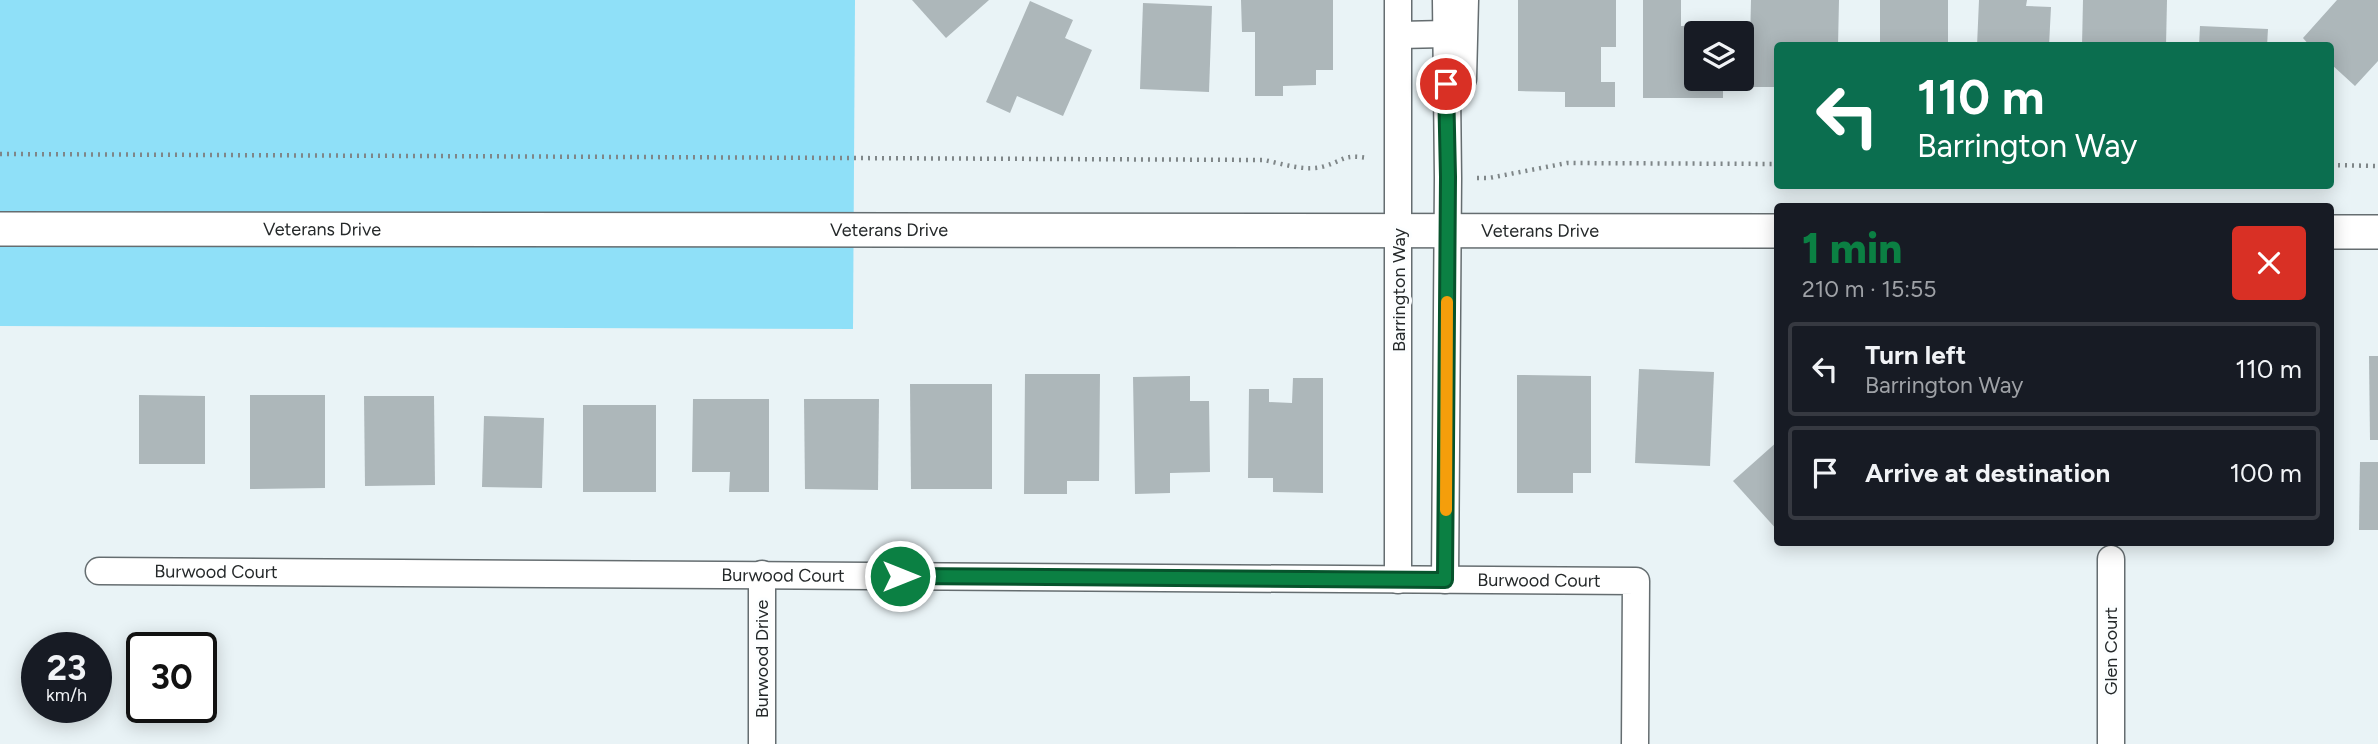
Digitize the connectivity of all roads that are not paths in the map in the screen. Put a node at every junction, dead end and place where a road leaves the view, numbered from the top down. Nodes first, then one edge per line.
1 (1398, 0) edge
2 (1446, 0) edge
3 (1465, 0) edge
4 (1446, 33) junction
5 (1399, 35) junction
6 (1447, 134) junction
7 (0, 229) edge
8 (1399, 230) junction
9 (1448, 231) junction
10 (1774, 232) edge
11 (2334, 232) edge
12 (2378, 232) edge
13 (2111, 559) dead end
14 (99, 571) dead end
15 (762, 574) junction
16 (1398, 580) junction
17 (1445, 580) junction
18 (762, 744) edge
19 (1635, 744) edge
20 (2111, 744) edge

1 - 5 street, Barrington Way
2 - 4 street
3 - 6 street
4 - 5 street
4 - 6 street
5 - 8 street, Barrington Way
6 - 9 street
7 - 8 street, Veterans Drive
8 - 9 street, Veterans Drive
8 - 16 street, Barrington Way
9 - 10 street, Veterans Drive
9 - 17 street
11 - 12 street
13 - 20 street, Glen Court
14 - 15 street, Burwood Court
15 - 16 street, Burwood Court
15 - 18 street, Burwood Drive
16 - 17 street, Burwood Court
17 - 19 street, Burwood Court

